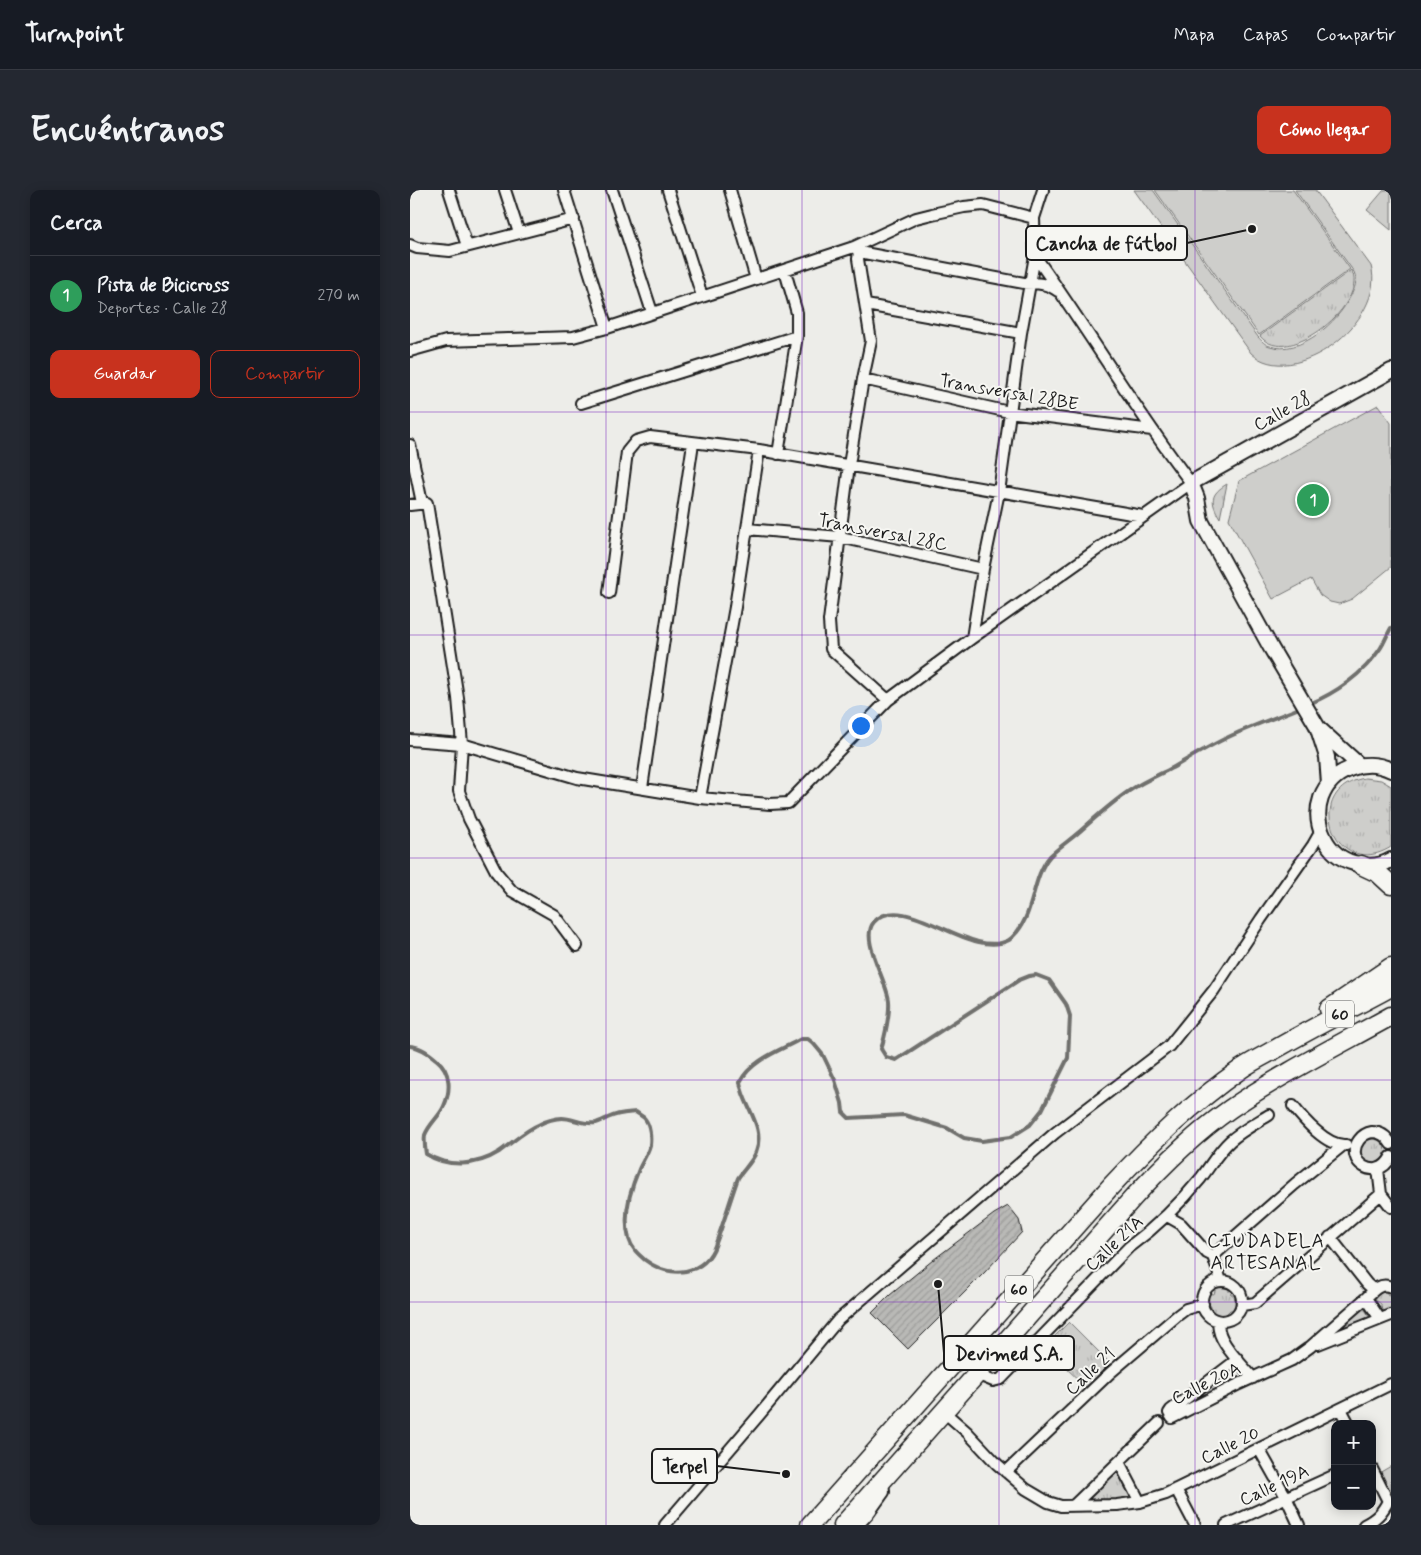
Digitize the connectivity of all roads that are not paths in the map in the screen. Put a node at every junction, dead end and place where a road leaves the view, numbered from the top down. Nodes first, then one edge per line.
1 (448, 190) edge
2 (505, 190) edge
3 (564, 190) edge
4 (612, 190) edge
5 (668, 190) edge
6 (730, 190) edge
7 (1044, 190) edge
8 (1034, 218) junction
9 (574, 219) junction
10 (518, 234) junction
11 (410, 245) edge
12 (467, 246) junction
13 (857, 250) junction
14 (1035, 256) junction
15 (785, 271) junction
16 (756, 279) junction
17 (1030, 283) junction
18 (1061, 293) junction
19 (702, 296) junction
20 (866, 305) junction
21 (652, 312) junction
22 (606, 328) junction
23 (1021, 333) junction
24 (797, 336) junction
25 (410, 351) edge
26 (1391, 371) edge
27 (863, 379) junction
28 (581, 404) dead end
29 (1009, 412) junction
30 (1152, 430) junction
31 (693, 442) junction
32 (410, 445) edge
33 (758, 450) junction
34 (778, 454) junction
35 (849, 465) junction
36 (1191, 483) junction
37 (999, 492) junction
38 (422, 504) junction
39 (410, 505) edge
40 (1143, 516) junction
41 (746, 529) junction
42 (840, 537) junction
43 (983, 569) junction
44 (609, 593) dead end
45 (972, 638) junction
46 (888, 700) junction
47 (1313, 721) junction
48 (410, 740) edge
49 (462, 744) junction
50 (1359, 766) junction
51 (1391, 770) edge
52 (1329, 784) junction
53 (642, 788) junction
54 (700, 798) junction
55 (1321, 831) junction
56 (1391, 860) edge
57 (1361, 865) junction
58 (1391, 884) edge
59 (577, 946) dead end
60 (1391, 967) edge
61 (1391, 987) edge
62 (1391, 1016) edge
63 (1289, 1041) junction
64 (1292, 1106) dead end
65 (1269, 1115) dead end
66 (1356, 1144) junction
67 (1391, 1144) edge
68 (1342, 1146) junction
69 (1391, 1157) edge
70 (1378, 1170) junction
71 (1381, 1194) junction
72 (1391, 1207) edge
73 (1167, 1216) junction
74 (1330, 1237) junction
75 (1213, 1256) junction
76 (1221, 1281) junction
77 (1391, 1288) edge
78 (1374, 1290) junction
79 (1366, 1298) junction
80 (1203, 1304) junction
81 (1242, 1305) junction
82 (1391, 1315) edge
83 (1380, 1318) junction
84 (1219, 1321) junction
85 (1310, 1347) junction
86 (1238, 1359) junction
87 (976, 1374) junction
88 (1253, 1378) junction
89 (1391, 1384) edge
90 (1341, 1409) junction
91 (943, 1411) junction
92 (1347, 1420) edge
93 (1159, 1423) dead end
94 (1260, 1449) junction
95 (1119, 1462) junction
96 (1006, 1472) junction
97 (1331, 1477) edge
98 (1376, 1477) edge
99 (883, 1480) junction
100 (1176, 1489) junction
101 (1286, 1497) junction
102 (1140, 1502) junction
103 (1074, 1506) junction
104 (665, 1525) edge
105 (810, 1525) edge
106 (843, 1525) edge
107 (858, 1525) edge
108 (1195, 1525) edge
109 (1226, 1525) edge
110 (1298, 1525) edge
111 (1364, 1525) edge

1 - 12 street
2 - 10 street
3 - 9 street
4 - 21 street
5 - 19 street
6 - 16 street
7 - 8 street
8 - 13 street
8 - 14 street
9 - 10 street
9 - 22 street
10 - 12 street
11 - 12 street
13 - 15 street
13 - 17 street
13 - 20 street
14 - 17 street
14 - 18 street
15 - 16 street
15 - 24 street
16 - 19 street
17 - 18 street
17 - 23 street
18 - 30 street
19 - 21 street
20 - 23 street
20 - 27 street
21 - 22 street
22 - 25 street
23 - 29 street
24 - 28 street
24 - 34 street
26 - 36 main road, Calle 28
27 - 29 street, Transversal 28BE
27 - 35 street
29 - 30 street, Transversal 28BE
29 - 37 street
30 - 36 street
31 - 33 street
31 - 44 street
31 - 53 street
32 - 38 street
33 - 34 street
33 - 41 street
34 - 35 street
35 - 37 street
35 - 42 street
36 - 40 street
36 - 47 main road
37 - 40 street
37 - 43 street
38 - 39 street
38 - 49 street
40 - 45 street
41 - 42 street, Transversal 28C
41 - 54 street
42 - 43 street, Transversal 28C
42 - 46 street
43 - 45 street
45 - 46 street
46 - 54 street
47 - 50 main road
47 - 52 main road
48 - 49 street
49 - 53 street
49 - 59 street
50 - 51 main road
50 - 52 main road
52 - 55 main road
53 - 54 street
55 - 57 main road
55 - 104 street
56 - 57 main road
57 - 58 highway
60 - 63 highway
61 - 63 highway, 60
62 - 87 highway, 60
63 - 105 highway, 60
64 - 68 street
65 - 73 street, Calle 21A
66 - 67 street
66 - 68 street
66 - 70 street
68 - 75 street
69 - 70 street
70 - 71 street
71 - 72 street
71 - 74 street
73 - 75 street
73 - 87 street, Calle 21A
74 - 78 street
74 - 81 street
75 - 76 street
76 - 80 street
76 - 81 street
77 - 78 street
78 - 79 street, Calle 20A
79 - 83 street
79 - 85 street, Calle 20A
80 - 84 street
80 - 96 street, Calle 21
81 - 84 street
82 - 83 street, Calle 20A
83 - 85 street, Calle 20A
84 - 86 street
85 - 88 street, Calle 20A
86 - 88 street
86 - 88 street, Calle 20A
87 - 91 highway, 60
89 - 90 street, Calle 20
90 - 92 street
90 - 94 street, Calle 20
91 - 96 street, Calle 20
91 - 99 highway, 60
93 - 95 street, Calle 20A
94 - 100 street, Calle 20
94 - 101 street
95 - 102 street
95 - 103 street, Calle 20A
96 - 103 street, Calle 20
97 - 101 street, Calle 19A
98 - 111 street
99 - 106 highway, 60
99 - 107 street
100 - 102 street, Calle 20
100 - 108 street
101 - 109 street, Calle 19A
101 - 110 street
102 - 103 street, Calle 20

